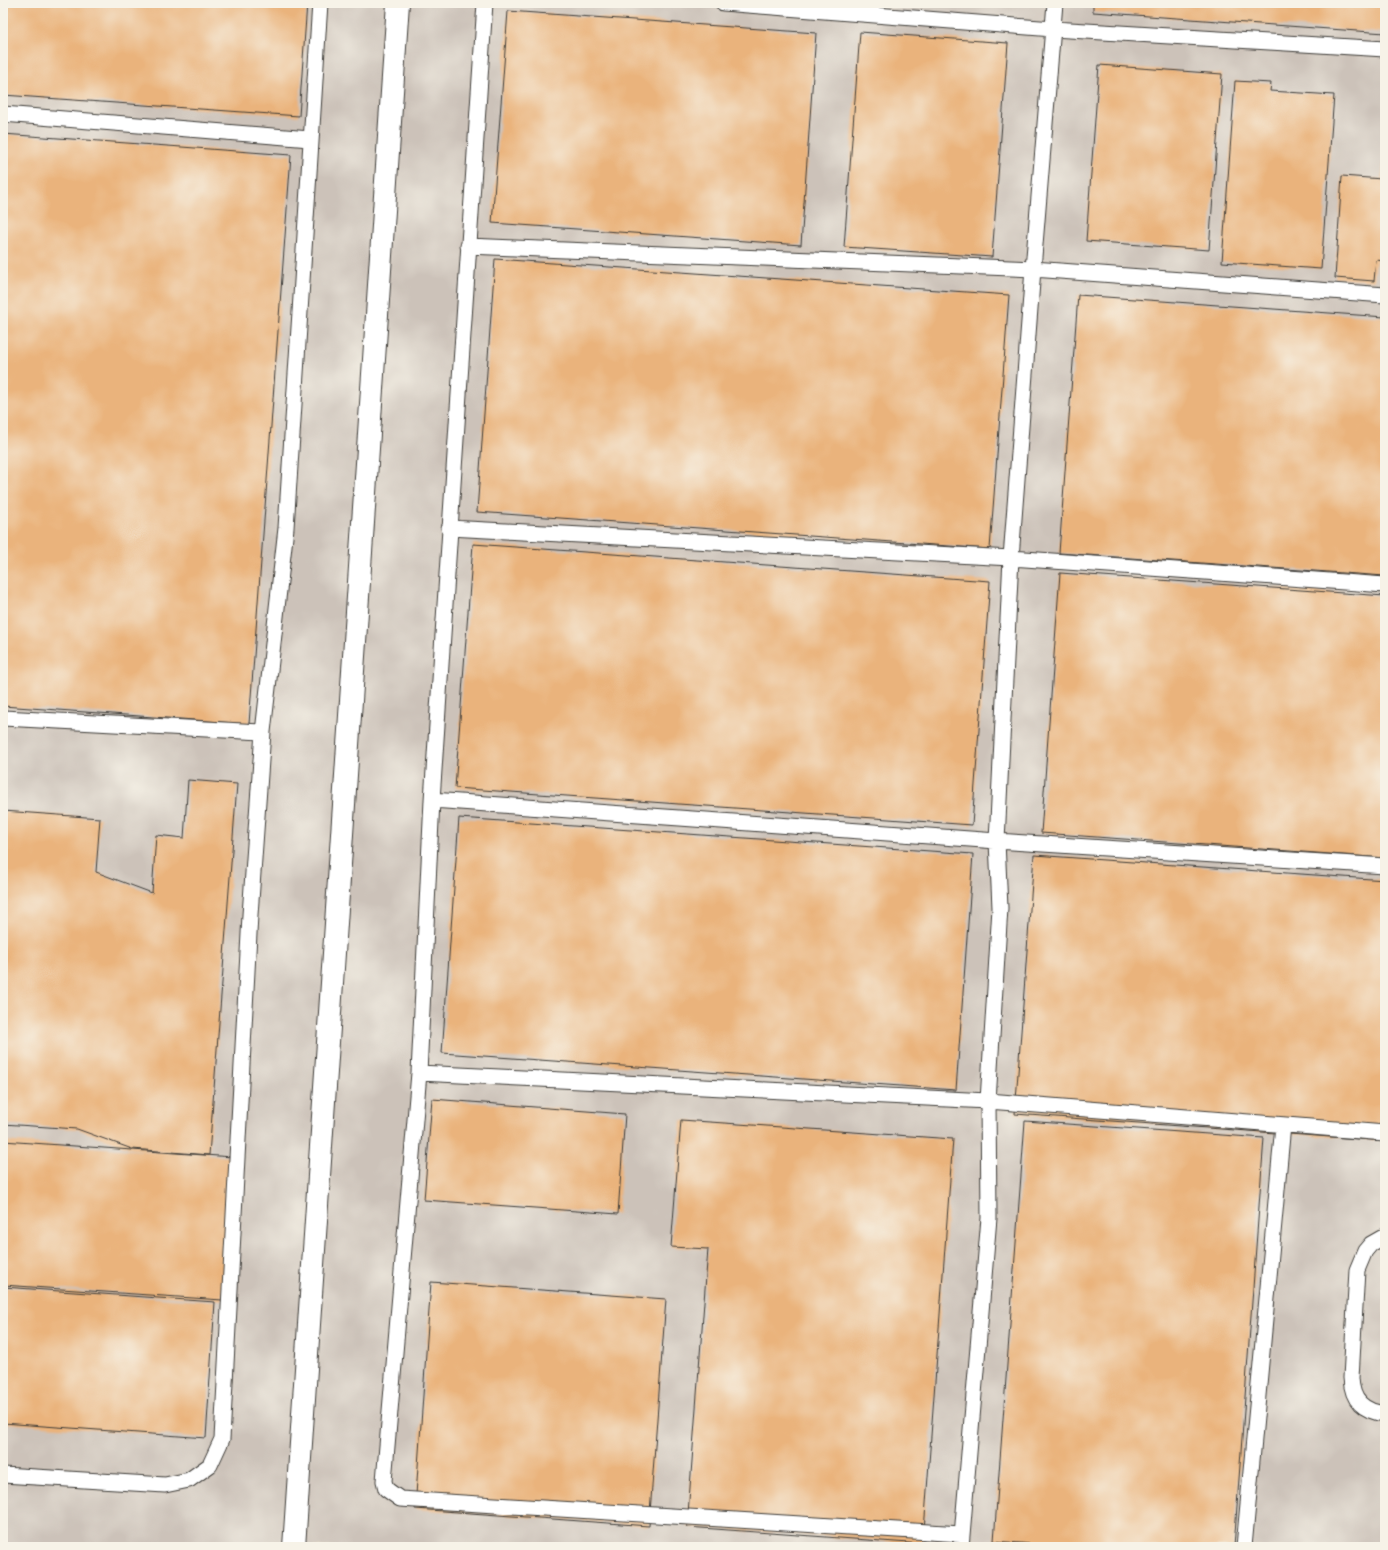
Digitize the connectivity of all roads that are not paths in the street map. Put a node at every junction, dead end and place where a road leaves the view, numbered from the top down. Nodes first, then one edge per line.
1 (320, 3) edge
2 (398, 3) edge
3 (485, 3) edge
4 (723, 3) edge
5 (1055, 3) edge
6 (1053, 29) junction
7 (1385, 49) edge
8 (3, 114) edge
9 (310, 139) junction
10 (468, 246) junction
11 (1033, 269) junction
12 (1385, 295) edge
13 (449, 528) junction
14 (1011, 558) junction
15 (1385, 585) edge
16 (3, 718) edge
17 (263, 732) junction
18 (432, 800) junction
19 (997, 841) junction
20 (1385, 866) edge
21 (419, 1074) junction
22 (988, 1101) junction
23 (1283, 1125) junction
24 (1385, 1133) edge
25 (1385, 1236) edge
26 (1385, 1414) edge
27 (3, 1475) edge
28 (961, 1540) edge
29 (294, 1547) edge
30 (1244, 1547) edge

1 - 9 lane
2 - 29 street
3 - 10 lane
4 - 6 lane
5 - 6 lane
6 - 7 lane
6 - 11 lane
8 - 9 lane
9 - 17 lane
10 - 11 lane
10 - 13 lane
11 - 12 lane
11 - 14 lane
13 - 14 lane
13 - 18 lane
14 - 15 lane
14 - 19 lane
16 - 17 lane
17 - 27 lane
18 - 19 lane
18 - 21 lane
19 - 20 lane
19 - 22 lane
21 - 22 lane
21 - 28 lane
22 - 23 lane
22 - 28 lane
23 - 24 lane
23 - 30 lane
25 - 26 lane

